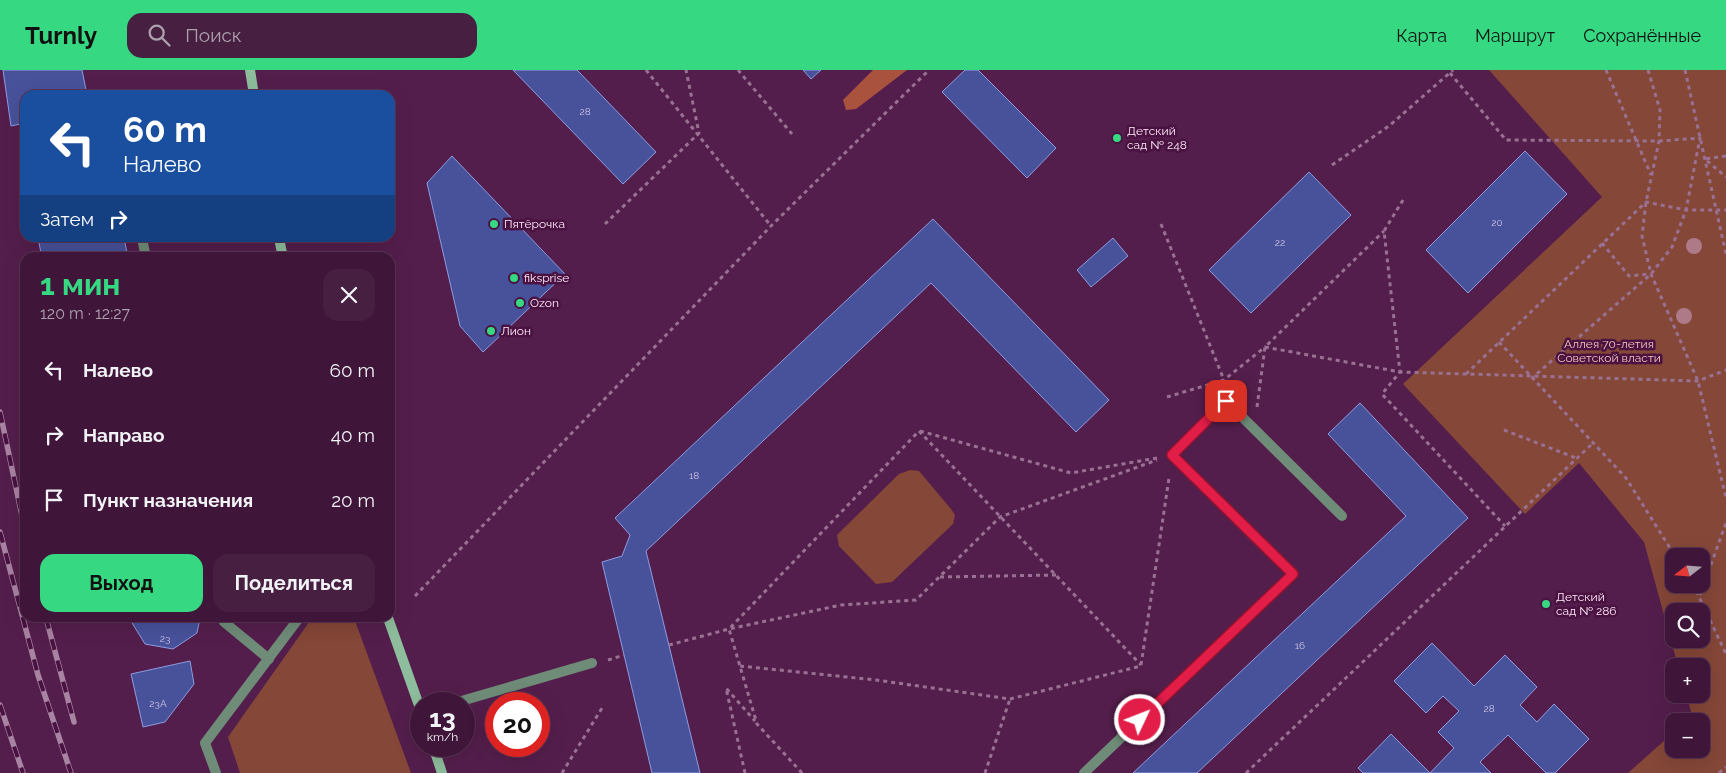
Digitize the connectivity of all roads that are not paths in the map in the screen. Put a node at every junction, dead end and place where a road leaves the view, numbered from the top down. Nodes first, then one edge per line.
1 (250, 70) edge
2 (253, 90) edge
3 (1342, 516) dead end
4 (224, 622) edge
5 (296, 622) edge
6 (389, 622) edge
7 (269, 659) junction
8 (592, 663) dead end
9 (414, 692) edge
10 (475, 697) edge
11 (437, 757) edge
12 (216, 773) edge
13 (442, 773) edge
14 (1084, 773) edge

1 - 2 main road
3 - 14 lane
4 - 7 lane
5 - 7 lane
6 - 9 main road
7 - 12 lane
8 - 10 lane
11 - 13 main road

